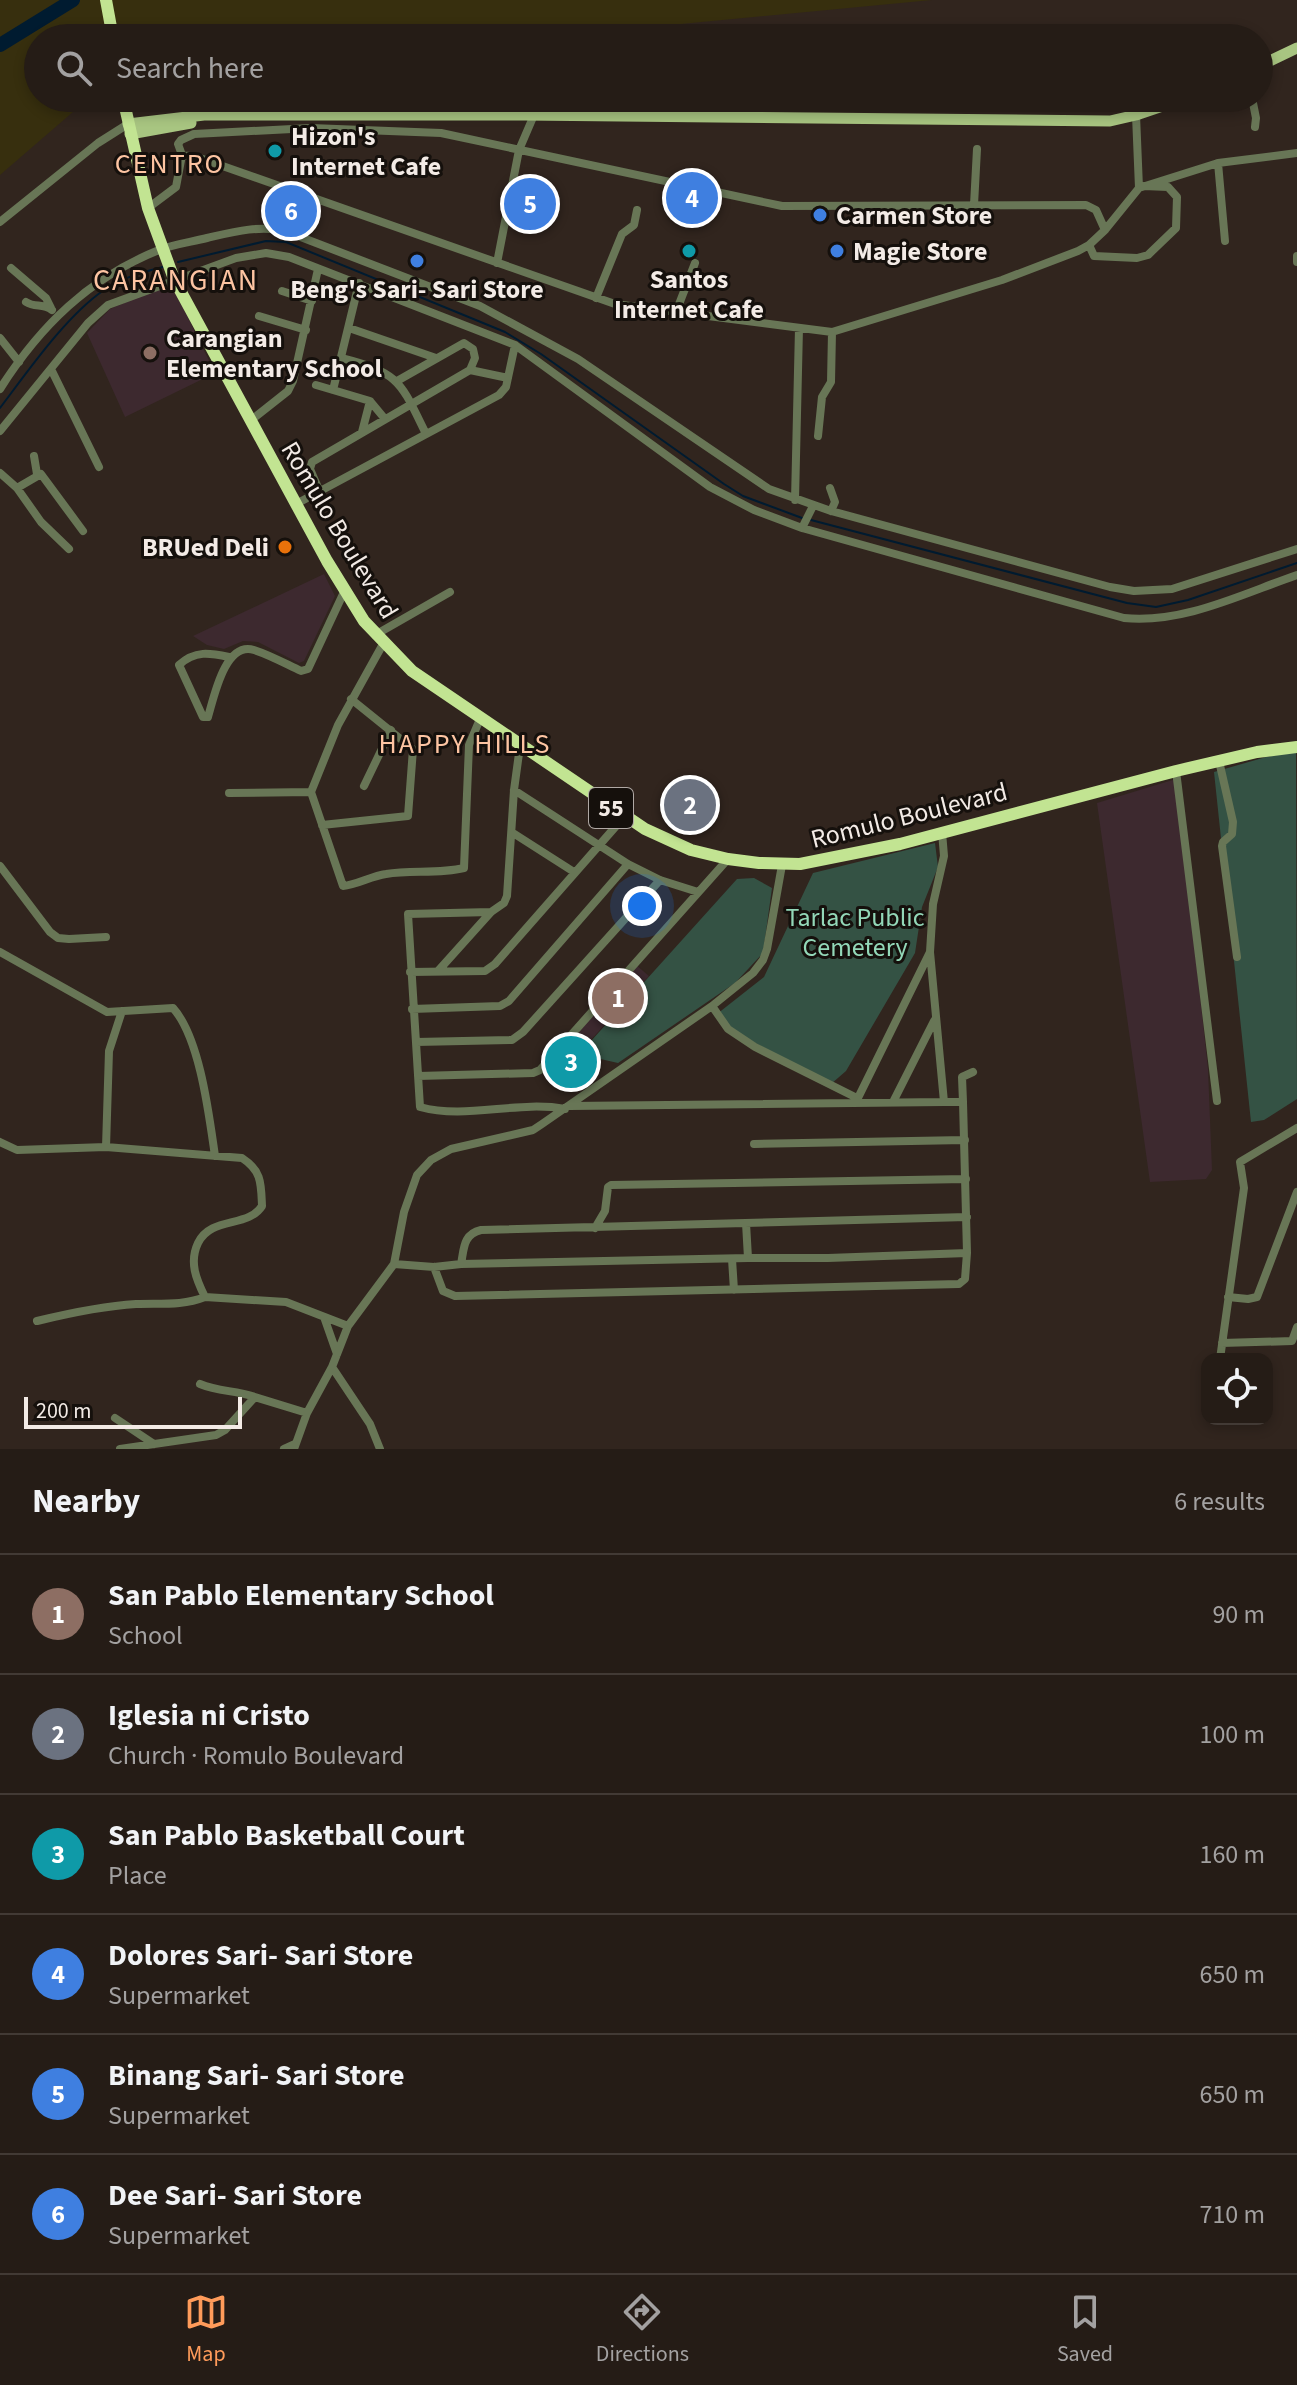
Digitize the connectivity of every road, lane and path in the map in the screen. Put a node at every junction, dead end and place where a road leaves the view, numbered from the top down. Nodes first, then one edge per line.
1 (106, 0) edge
2 (110, 24) edge
3 (1297, 48) edge
4 (1273, 59) edge
5 (126, 112) edge
6 (1145, 112) edge
7 (1255, 112) edge
8 (534, 115) junction
9 (1136, 115) junction
10 (128, 124) junction
11 (1255, 127) dead end
12 (977, 149) dead end
13 (519, 150) junction
14 (1297, 153) edge
15 (182, 155) junction
16 (1218, 163) junction
17 (1142, 187) junction
18 (974, 205) junction
19 (148, 208) junction
20 (637, 210) dead end
21 (0, 222) edge
22 (1105, 230) junction
23 (1225, 241) dead end
24 (1089, 245) junction
25 (162, 249) junction
26 (497, 263) junction
27 (695, 263) dead end
28 (11, 268) dead end
29 (318, 269) junction
30 (174, 279) junction
31 (359, 283) junction
32 (282, 291) dead end
33 (596, 298) junction
34 (312, 301) junction
35 (26, 302) dead end
36 (51, 308) junction
37 (676, 312) junction
38 (60, 315) junction
39 (259, 316) dead end
40 (349, 328) junction
41 (799, 328) junction
42 (306, 330) junction
43 (832, 332) junction
44 (0, 338) edge
45 (515, 345) junction
46 (341, 358) junction
47 (436, 358) junction
48 (19, 362) junction
49 (51, 369) junction
50 (470, 370) junction
51 (508, 378) junction
52 (397, 381) junction
53 (316, 385) dead end
54 (0, 389) edge
55 (333, 390) junction
56 (370, 401) junction
57 (411, 405) junction
58 (385, 419) junction
59 (250, 421) junction
60 (0, 431) edge
61 (362, 432) junction
62 (426, 434) junction
63 (818, 436) dead end
64 (34, 456) dead end
65 (99, 467) dead end
66 (0, 473) edge
67 (37, 474) junction
68 (17, 488) junction
69 (830, 488) dead end
70 (320, 492) junction
71 (795, 500) junction
72 (296, 504) junction
73 (813, 506) junction
74 (831, 511) junction
75 (802, 528) junction
76 (83, 531) dead end
77 (69, 549) dead end
78 (1297, 549) edge
79 (1297, 575) edge
80 (344, 592) junction
81 (450, 592) dead end
82 (379, 639) junction
83 (229, 657) junction
84 (351, 699) junction
85 (480, 719) junction
86 (391, 730) junction
87 (520, 746) junction
88 (1297, 747) edge
89 (1219, 761) junction
90 (1176, 771) junction
91 (364, 786) dead end
92 (514, 790) junction
93 (311, 792) junction
94 (229, 793) dead end
95 (624, 817) junction
96 (322, 825) junction
97 (942, 832) junction
98 (513, 833) junction
99 (601, 844) junction
100 (728, 859) junction
101 (628, 864) junction
102 (782, 865) junction
103 (0, 866) edge
104 (574, 872) junction
105 (660, 880) junction
106 (698, 892) junction
107 (491, 912) junction
108 (106, 937) dead end
109 (0, 952) edge
110 (930, 952) junction
111 (1237, 957) dead end
112 (438, 971) junction
113 (410, 972) junction
114 (712, 1006) junction
115 (412, 1009) junction
116 (122, 1011) junction
117 (935, 1019) junction
118 (416, 1042) junction
119 (973, 1072) dead end
120 (418, 1076) junction
121 (856, 1100) junction
122 (1217, 1101) dead end
123 (893, 1102) junction
124 (944, 1102) junction
125 (963, 1102) junction
126 (567, 1107) junction
127 (1297, 1128) edge
128 (965, 1140) junction
129 (0, 1142) edge
130 (754, 1144) dead end
131 (106, 1147) junction
132 (215, 1156) junction
133 (966, 1179) junction
134 (1297, 1192) edge
135 (967, 1217) junction
136 (746, 1223) junction
137 (595, 1228) junction
138 (967, 1253) junction
139 (748, 1258) junction
140 (732, 1259) junction
141 (394, 1264) junction
142 (461, 1264) junction
143 (434, 1267) junction
144 (734, 1290) junction
145 (205, 1297) junction
146 (1228, 1297) junction
147 (324, 1317) junction
148 (37, 1321) dead end
149 (348, 1326) junction
150 (1297, 1327) edge
151 (1222, 1343) junction
152 (1221, 1353) edge
153 (337, 1354) junction
154 (332, 1367) junction
155 (200, 1384) dead end
156 (255, 1397) junction
157 (307, 1413) junction
158 (115, 1418) dead end
159 (154, 1444) junction
160 (295, 1446) edge
161 (120, 1449) edge
162 (284, 1449) edge
163 (380, 1449) edge

1 - 2 highway
3 - 4 main road
5 - 10 highway, Romulo Boulevard / 55
6 - 9 main road
7 - 11 street
8 - 9 main road
8 - 10 main road
8 - 13 street
9 - 17 street
10 - 19 highway, Romulo Boulevard / 55
10 - 21 street
12 - 18 street
13 - 15 street
13 - 18 street
13 - 26 street
14 - 16 street
15 - 19 street
15 - 26 street
16 - 17 street
16 - 23 street
17 - 22 street
17 - 24 street
18 - 22 street
19 - 25 highway, Romulo Boulevard / 55
20 - 33 street
22 - 24 street
24 - 43 street
25 - 30 highway, Romulo Boulevard / 55
25 - 38 street
25 - 71 street
26 - 33 street
27 - 37 street
28 - 36 street
29 - 30 street
29 - 31 street
29 - 34 street
30 - 49 street
30 - 59 highway, Romulo Boulevard / 55
31 - 40 street
31 - 45 street
32 - 34 street
33 - 37 street
34 - 42 street
35 - 36 street
36 - 38 street
37 - 41 street
38 - 48 street
39 - 42 street
40 - 46 street
40 - 47 street
41 - 43 street
41 - 71 street
42 - 59 street
43 - 63 street
44 - 48 street
45 - 51 street
45 - 75 street
46 - 52 street
46 - 55 street
47 - 50 street
47 - 52 street
48 - 54 street
49 - 60 street
49 - 65 street
50 - 51 street
50 - 57 street
51 - 62 street
52 - 57 street
53 - 55 street
55 - 56 street
56 - 58 street
56 - 61 street
57 - 58 street
57 - 62 street
58 - 61 street
59 - 72 highway, Romulo Boulevard / 55
61 - 70 street
62 - 70 street
64 - 67 street
66 - 68 street
67 - 68 street
67 - 76 street
68 - 77 street
69 - 74 street
70 - 72 street
71 - 73 street
72 - 80 highway, Romulo Boulevard / 55
73 - 74 street
73 - 75 street
74 - 78 street
75 - 79 street
80 - 82 highway, Romulo Boulevard / 55
80 - 83 street
81 - 82 street
82 - 84 street
82 - 85 highway, Romulo Boulevard / 55
83 - 83 street
84 - 86 street
84 - 93 street
85 - 87 highway, Romulo Boulevard / 55
85 - 96 street
86 - 91 street
86 - 96 street
87 - 92 street
87 - 95 highway, Romulo Boulevard / 55
88 - 89 highway, Romulo Boulevard / 55
89 - 90 highway, Romulo Boulevard / 55
89 - 111 street
90 - 97 highway, Romulo Boulevard / 55
90 - 122 street
92 - 98 street
92 - 99 street
93 - 94 street
93 - 96 street
95 - 99 street
95 - 100 highway, Romulo Boulevard / 55
97 - 102 highway, Romulo Boulevard / 55
97 - 110 street
98 - 104 street
98 - 107 street
99 - 101 street
99 - 104 street
100 - 102 highway, Romulo Boulevard / 55
100 - 106 street
101 - 105 street
101 - 115 street
102 - 114 street
103 - 108 street
104 - 112 street
105 - 106 street
105 - 118 street
106 - 120 street
107 - 112 street
107 - 113 street
109 - 116 street
110 - 117 street
110 - 121 street
112 - 113 street
113 - 115 street
114 - 121 street
114 - 126 street
115 - 118 street
116 - 131 street
116 - 132 street
117 - 123 street
117 - 124 street
118 - 120 street
119 - 125 street
120 - 126 street
121 - 123 street
121 - 126 street
123 - 124 street
124 - 125 street
125 - 128 street
126 - 141 street
127 - 146 street
128 - 130 street
128 - 133 street
129 - 131 street
131 - 132 street
132 - 145 street
133 - 135 street
133 - 137 street
134 - 146 street
135 - 136 street
135 - 138 street
136 - 137 street
136 - 139 street
137 - 142 street
138 - 139 street
138 - 144 street
139 - 140 street
140 - 142 street
140 - 144 street
141 - 143 street
141 - 149 street
142 - 143 street
143 - 144 street
145 - 147 street
145 - 148 street
146 - 151 street
147 - 149 street
147 - 153 street
149 - 153 street
150 - 151 street
151 - 152 street
153 - 154 street
154 - 157 street
154 - 163 street
155 - 156 street
156 - 157 street
156 - 159 street
157 - 160 street
158 - 159 street
159 - 161 street
160 - 162 street

